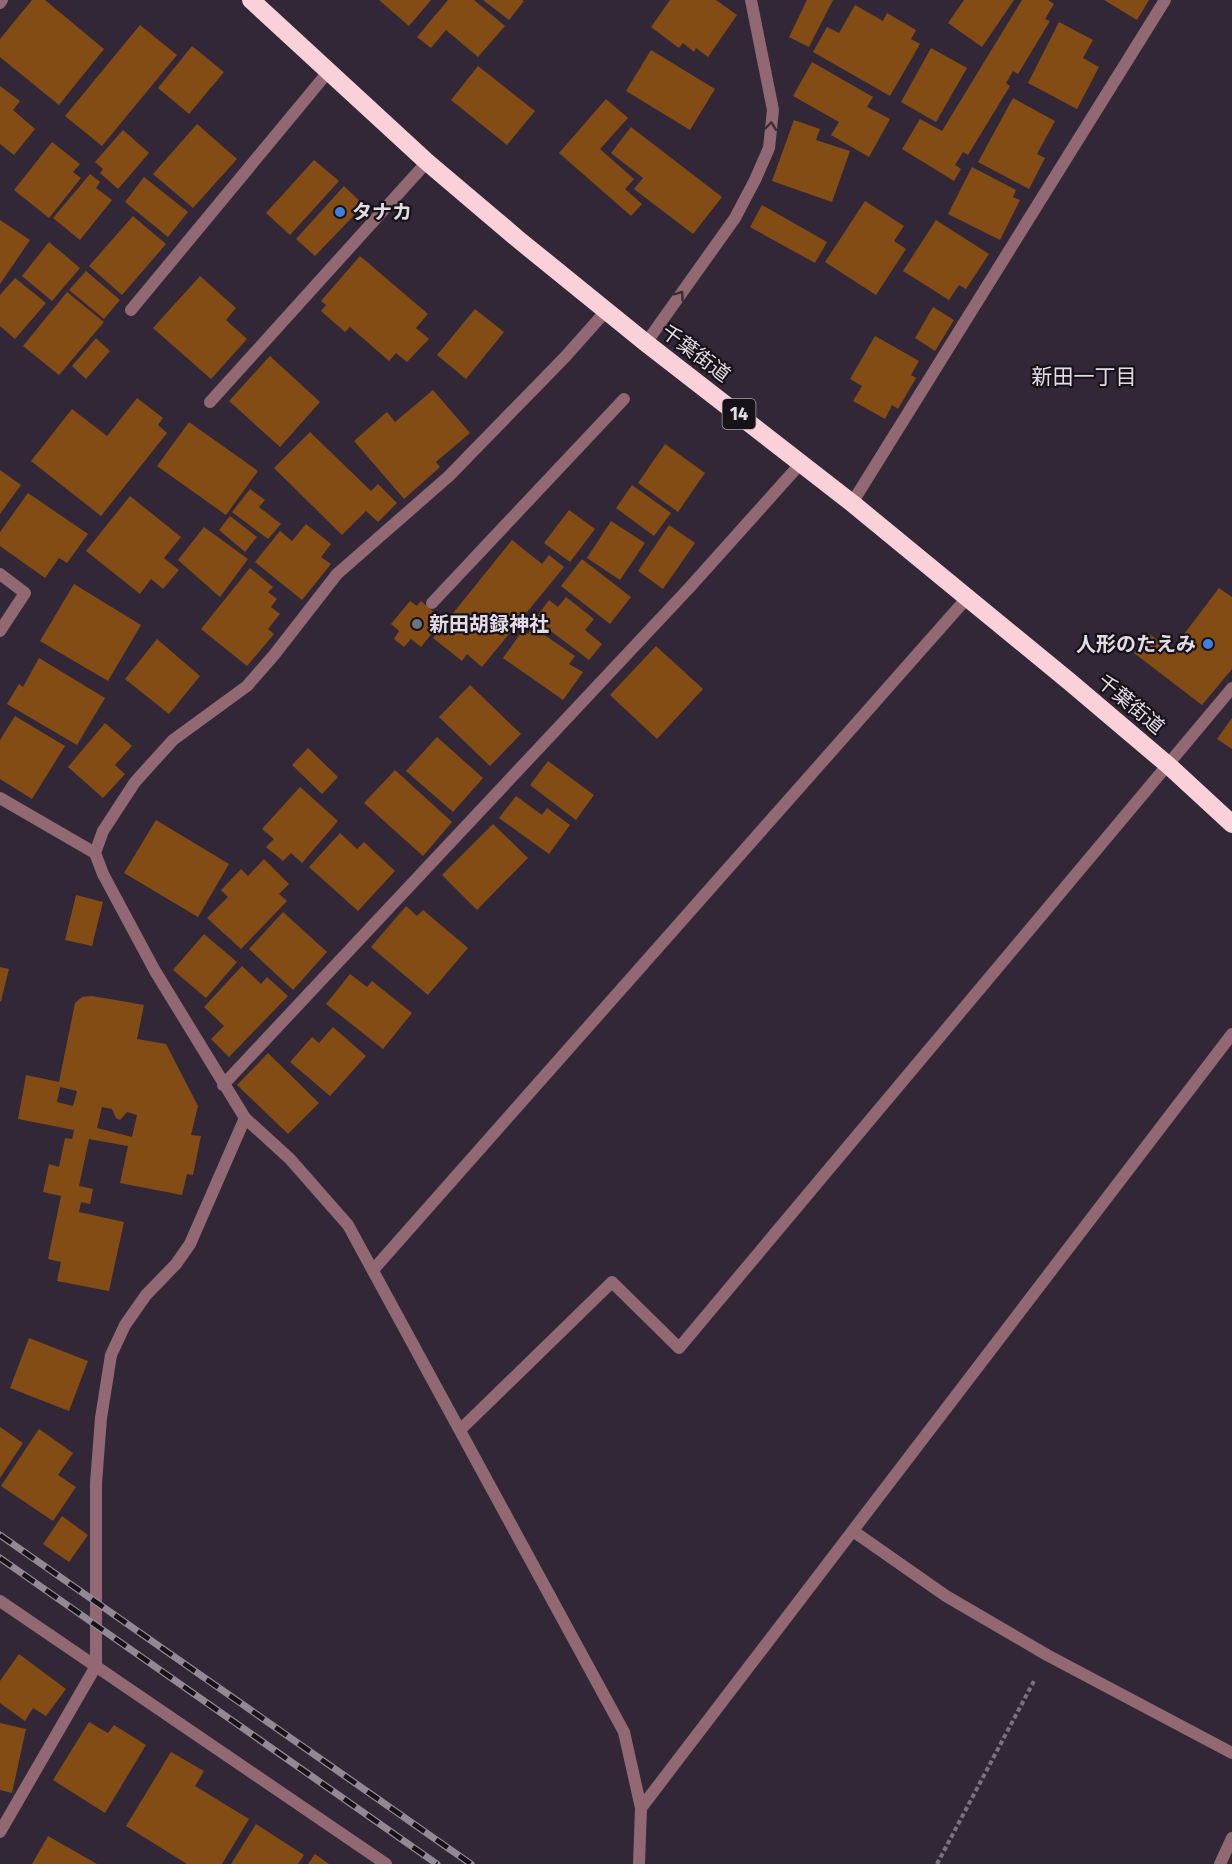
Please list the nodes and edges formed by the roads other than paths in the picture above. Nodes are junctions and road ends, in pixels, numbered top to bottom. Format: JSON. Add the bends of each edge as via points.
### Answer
{"nodes":[{"id":1,"x":251,"y":0,"type":"edge"},
{"id":2,"x":751,"y":0,"type":"edge"},
{"id":3,"x":1165,"y":0,"type":"edge"},
{"id":4,"x":328,"y":72,"type":"junction"},
{"id":5,"x":426,"y":162,"type":"junction"},
{"id":6,"x":131,"y":310,"type":"dead end"},
{"id":7,"x":606,"y":311,"type":"junction"},
{"id":8,"x":646,"y":343,"type":"junction"},
{"id":9,"x":624,"y":399,"type":"dead end"},
{"id":10,"x":210,"y":402,"type":"dead end"},
{"id":11,"x":802,"y":462,"type":"junction"},
{"id":12,"x":852,"y":502,"type":"junction"},
{"id":13,"x":0,"y":574,"type":"edge"},
{"id":14,"x":967,"y":598,"type":"junction"},
{"id":15,"x":432,"y":603,"type":"dead end"},
{"id":16,"x":0,"y":631,"type":"edge"},
{"id":17,"x":1232,"y":688,"type":"edge"},
{"id":18,"x":1168,"y":765,"type":"junction"},
{"id":19,"x":0,"y":798,"type":"edge"},
{"id":20,"x":1232,"y":824,"type":"edge"},
{"id":21,"x":95,"y":853,"type":"junction"},
{"id":22,"x":1232,"y":1034,"type":"edge"},
{"id":23,"x":223,"y":1085,"type":"junction"},
{"id":24,"x":245,"y":1118,"type":"junction"},
{"id":25,"x":373,"y":1270,"type":"junction"},
{"id":26,"x":460,"y":1430,"type":"junction"},
{"id":27,"x":853,"y":1531,"type":"junction"},
{"id":28,"x":0,"y":1601,"type":"edge"},
{"id":29,"x":96,"y":1666,"type":"junction"},
{"id":30,"x":1232,"y":1753,"type":"edge"},
{"id":31,"x":641,"y":1808,"type":"junction"},
{"id":32,"x":0,"y":1832,"type":"edge"},
{"id":33,"x":1232,"y":1838,"type":"edge"},
{"id":34,"x":386,"y":1864,"type":"edge"},
{"id":35,"x":639,"y":1864,"type":"edge"},
{"id":36,"x":1220,"y":1864,"type":"edge"}],
"edges":[{"from":1,"to":4,"type":"highway","name":"千葉街道","number":"14"},
{"from":8,"to":2,"type":"street","one_way":true,"via":[[735,218],[769,148],[773,110]]},
{"from":3,"to":12,"type":"street"},
{"from":4,"to":5,"type":"highway","name":"千葉街道","number":"14"},
{"from":4,"to":6,"type":"street"},
{"from":5,"to":7,"type":"highway","name":"千葉街道","number":"14"},
{"from":5,"to":10,"type":"street"},
{"from":7,"to":8,"type":"highway","name":"千葉街道","number":"14"},
{"from":7,"to":21,"type":"street","via":[[449,476],[337,574],[247,686],[173,740],[135,782],[103,831]]},
{"from":8,"to":11,"type":"highway","name":"千葉街道","number":"14"},
{"from":9,"to":15,"type":"street"},
{"from":11,"to":12,"type":"highway","name":"千葉街道","number":"14"},
{"from":11,"to":23,"type":"street"},
{"from":12,"to":14,"type":"highway","name":"千葉街道","number":"14"},
{"from":13,"to":16,"type":"street","via":[[25,593]]},
{"from":14,"to":18,"type":"highway","name":"千葉街道","number":"14"},
{"from":14,"to":25,"type":"street"},
{"from":17,"to":18,"type":"street"},
{"from":18,"to":20,"type":"highway","name":"千葉街道","number":"14"},
{"from":18,"to":26,"type":"street","via":[[679,1348],[612,1282]]},
{"from":19,"to":21,"type":"street"},
{"from":21,"to":23,"type":"street","via":[[155,971]]},
{"from":22,"to":27,"type":"street"},
{"from":23,"to":24,"type":"street"},
{"from":24,"to":25,"type":"street","via":[[290,1159],[341,1216]]},
{"from":24,"to":29,"type":"street","via":[[190,1244],[146,1295],[125,1325],[111,1355],[96,1483]]},
{"from":25,"to":26,"type":"street"},
{"from":26,"to":31,"type":"street","via":[[624,1732]]},
{"from":27,"to":30,"type":"street","via":[[946,1596],[1047,1656]]},
{"from":27,"to":31,"type":"street"},
{"from":28,"to":29,"type":"street"},
{"from":29,"to":32,"type":"street"},
{"from":29,"to":34,"type":"street"},
{"from":31,"to":35,"type":"street"},
{"from":33,"to":36,"type":"street"}]}
